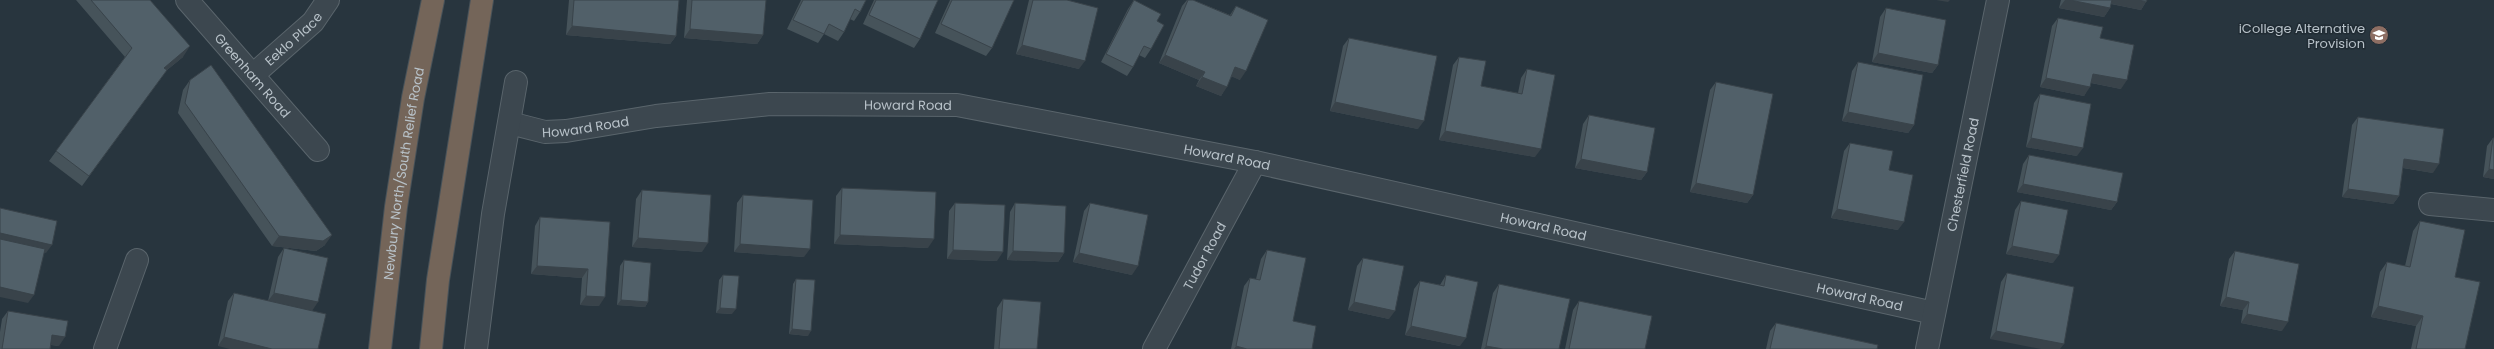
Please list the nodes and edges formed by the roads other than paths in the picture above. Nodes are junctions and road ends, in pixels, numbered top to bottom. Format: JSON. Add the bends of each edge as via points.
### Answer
{"nodes":[{"id":1,"x":187,"y":0,"type":"edge"},
{"id":2,"x":328,"y":0,"type":"edge"},
{"id":3,"x":433,"y":0,"type":"edge"},
{"id":4,"x":482,"y":0,"type":"edge"},
{"id":5,"x":1998,"y":0,"type":"edge"},
{"id":6,"x":254,"y":74,"type":"junction"},
{"id":7,"x":516,"y":82,"type":"dead end"},
{"id":8,"x":510,"y":123,"type":"junction"},
{"id":9,"x":318,"y":150,"type":"dead end"},
{"id":10,"x":1255,"y":162,"type":"junction"},
{"id":11,"x":2430,"y":204,"type":"dead end"},
{"id":12,"x":2494,"y":210,"type":"edge"},
{"id":13,"x":137,"y":260,"type":"dead end"},
{"id":14,"x":1934,"y":313,"type":"junction"},
{"id":15,"x":105,"y":349,"type":"edge"},
{"id":16,"x":380,"y":349,"type":"edge"},
{"id":17,"x":431,"y":349,"type":"edge"},
{"id":18,"x":476,"y":349,"type":"edge"},
{"id":19,"x":1154,"y":349,"type":"edge"},
{"id":20,"x":1927,"y":349,"type":"edge"}],
"edges":[{"from":1,"to":6,"type":"street","name":"Greenham Road"},
{"from":2,"to":6,"type":"street","name":"Eeklo Place","via":[[313,22]]},
{"from":3,"to":16,"type":"highway","name":"Newbury North/South Relief Road","via":[[413,98],[396,207]]},
{"from":4,"to":17,"type":"highway","via":[[438,280]]},
{"from":5,"to":14,"type":"street","name":"Chesterfield Road"},
{"from":6,"to":9,"type":"street","name":"Greenham Road"},
{"from":7,"to":8,"type":"street"},
{"from":8,"to":10,"type":"street","name":"Howard Road","via":[[545,132],[566,131],[656,116],[770,104],[957,105]]},
{"from":8,"to":18,"type":"street","via":[[493,214]]},
{"from":10,"to":14,"type":"street","name":"Howard Road"},
{"from":10,"to":19,"type":"street","name":"Tudor Road"},
{"from":11,"to":12,"type":"street"},
{"from":13,"to":15,"type":"street"},
{"from":14,"to":20,"type":"street","name":"Chesterfield Road"}]}
